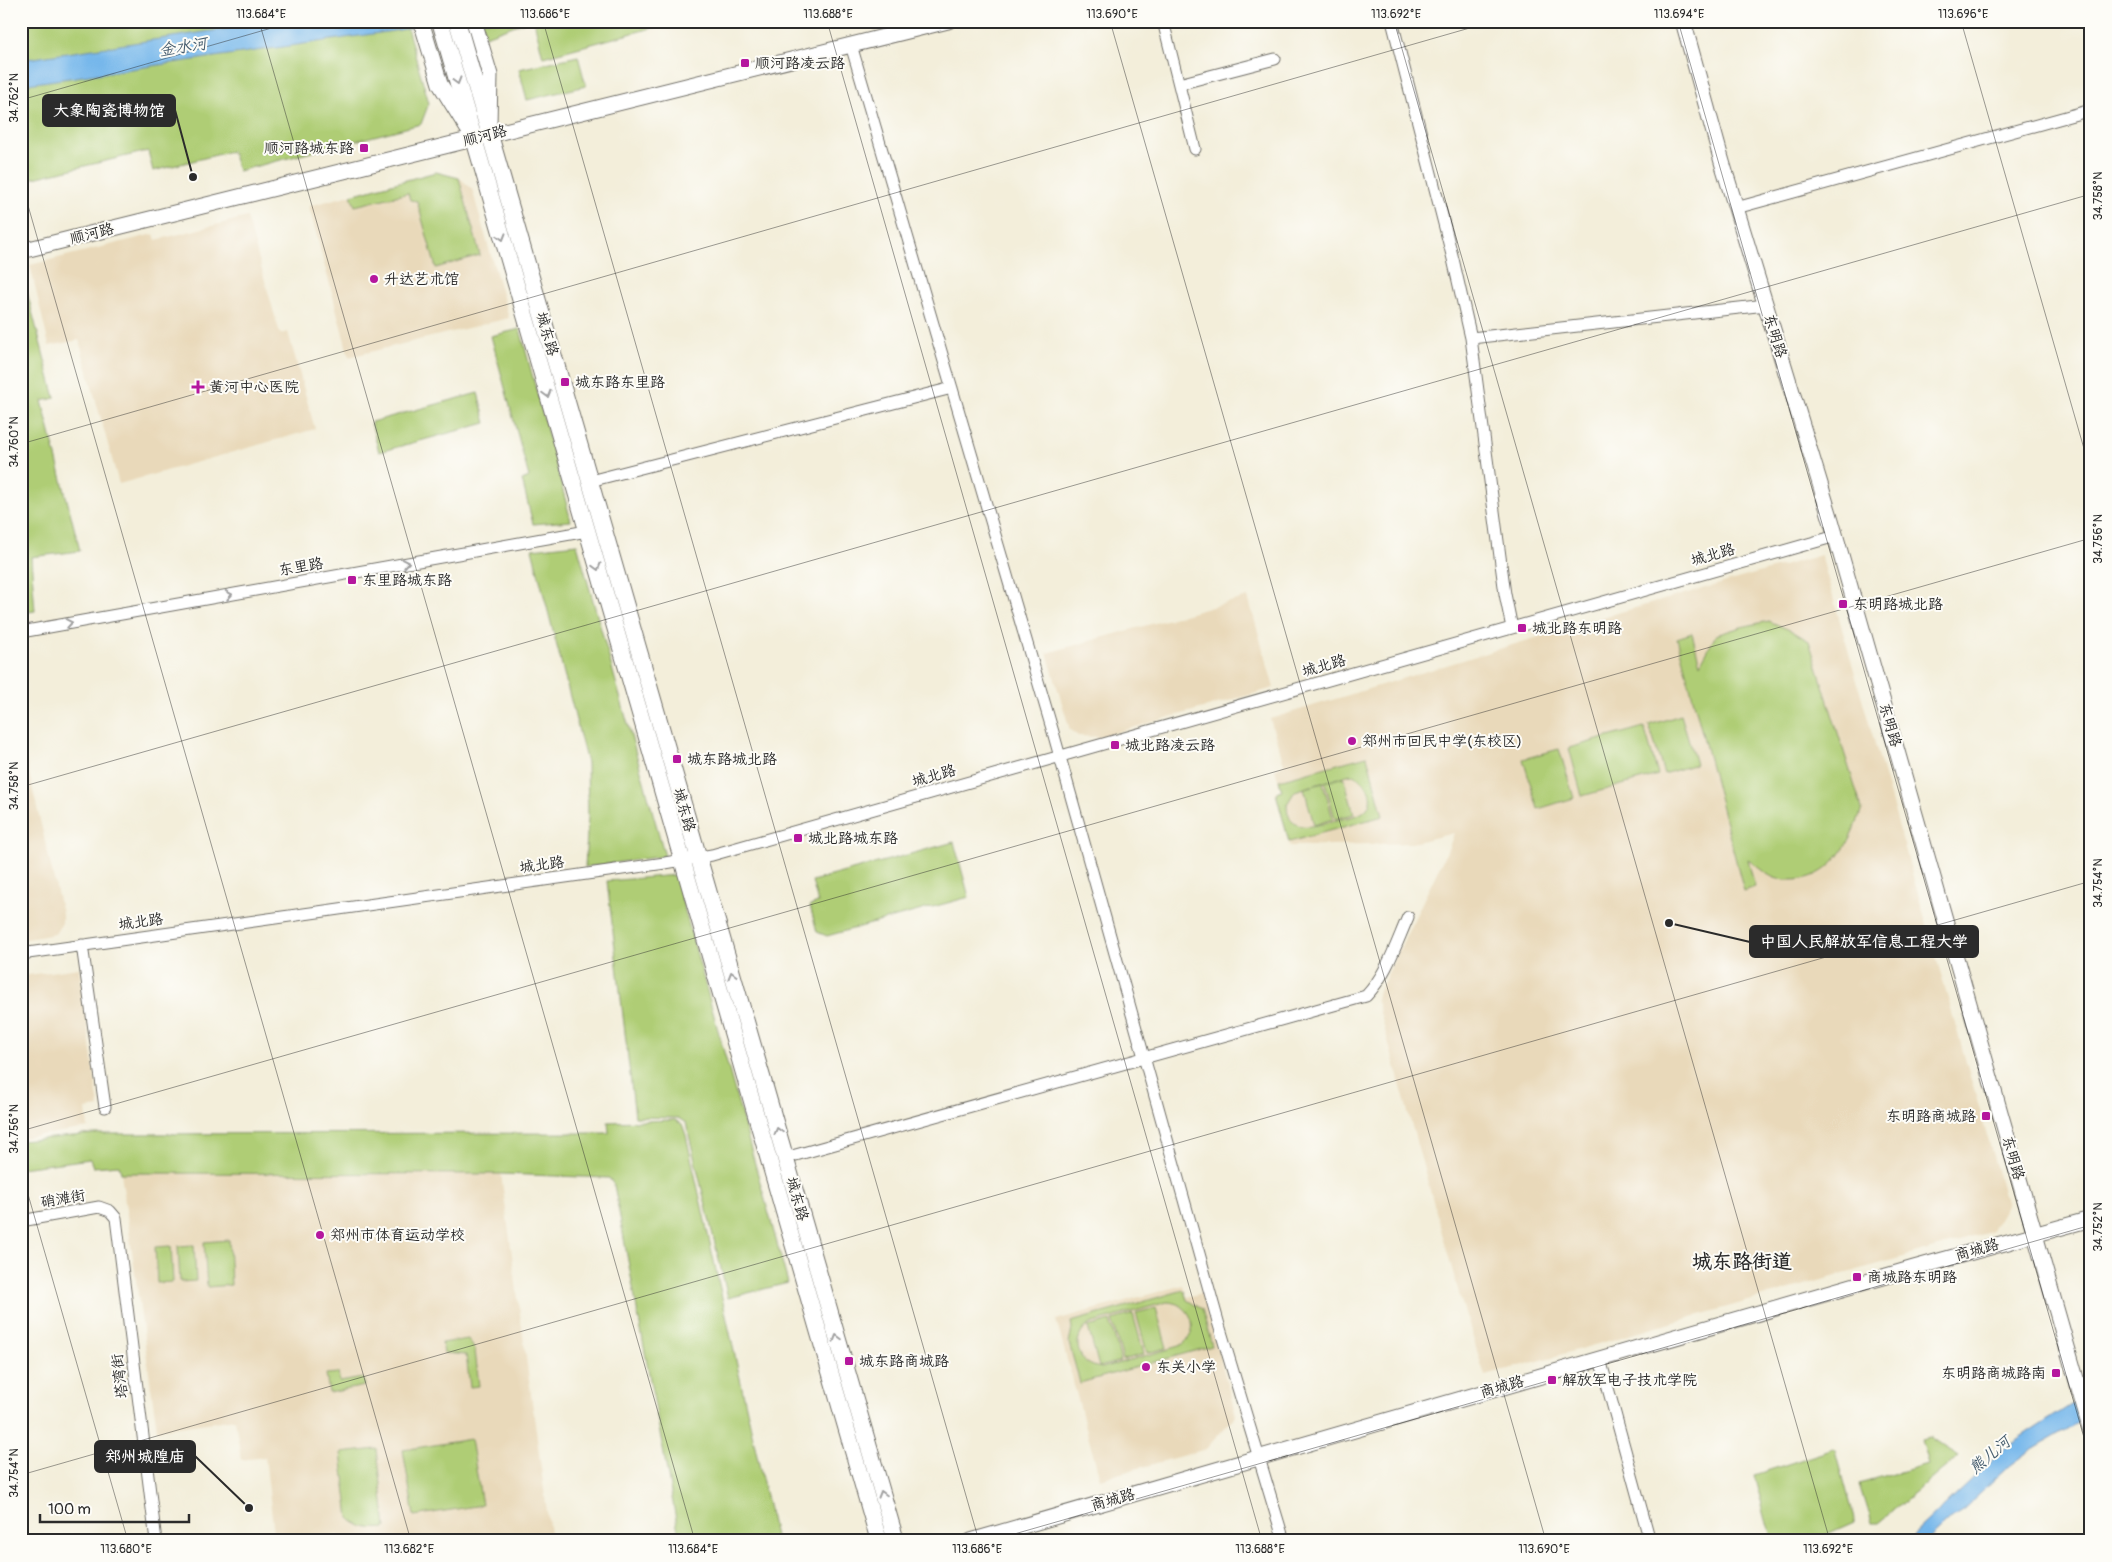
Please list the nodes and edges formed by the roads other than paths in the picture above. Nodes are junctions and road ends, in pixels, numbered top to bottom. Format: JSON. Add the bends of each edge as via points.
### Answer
{"nodes":[{"id":1,"x":421,"y":21,"type":"edge"},
{"id":2,"x":948,"y":21,"type":"edge"},
{"id":3,"x":1163,"y":21,"type":"edge"},
{"id":4,"x":1392,"y":21,"type":"edge"},
{"id":5,"x":1682,"y":21,"type":"edge"},
{"id":6,"x":458,"y":26,"type":"edge"},
{"id":7,"x":851,"y":45,"type":"junction"},
{"id":8,"x":1275,"y":59,"type":"dead end"},
{"id":9,"x":1179,"y":84,"type":"junction"},
{"id":10,"x":2091,"y":110,"type":"edge"},
{"id":11,"x":484,"y":136,"type":"junction"},
{"id":12,"x":1195,"y":148,"type":"dead end"},
{"id":13,"x":1736,"y":208,"type":"junction"},
{"id":14,"x":21,"y":251,"type":"edge"},
{"id":15,"x":1766,"y":305,"type":"junction"},
{"id":16,"x":1471,"y":338,"type":"junction"},
{"id":17,"x":952,"y":388,"type":"junction"},
{"id":18,"x":590,"y":481,"type":"junction"},
{"id":19,"x":587,"y":531,"type":"junction"},
{"id":20,"x":1836,"y":536,"type":"junction"},
{"id":21,"x":1512,"y":628,"type":"junction"},
{"id":22,"x":21,"y":632,"type":"edge"},
{"id":23,"x":1060,"y":756,"type":"junction"},
{"id":24,"x":698,"y":857,"type":"junction"},
{"id":25,"x":682,"y":860,"type":"junction"},
{"id":26,"x":1408,"y":917,"type":"dead end"},
{"id":27,"x":82,"y":945,"type":"junction"},
{"id":28,"x":21,"y":954,"type":"edge"},
{"id":29,"x":1144,"y":1058,"type":"junction"},
{"id":30,"x":105,"y":1107,"type":"dead end"},
{"id":31,"x":785,"y":1158,"type":"junction"},
{"id":32,"x":110,"y":1210,"type":"joint"},
{"id":33,"x":2091,"y":1218,"type":"edge"},
{"id":34,"x":21,"y":1221,"type":"edge"},
{"id":35,"x":2035,"y":1234,"type":"junction"},
{"id":36,"x":1600,"y":1358,"type":"junction"},
{"id":37,"x":2091,"y":1430,"type":"edge"},
{"id":38,"x":1259,"y":1457,"type":"junction"},
{"id":39,"x":156,"y":1541,"type":"edge"},
{"id":40,"x":879,"y":1541,"type":"edge"},
{"id":41,"x":896,"y":1541,"type":"edge"},
{"id":42,"x":971,"y":1541,"type":"edge"},
{"id":43,"x":1284,"y":1541,"type":"edge"},
{"id":44,"x":1650,"y":1541,"type":"edge"}],
"edges":[{"from":1,"to":11,"type":"street","via":[[440,84]]},
{"from":2,"to":7,"type":"street","name":"顺河路"},
{"from":3,"to":9,"type":"street"},
{"from":4,"to":16,"type":"street"},
{"from":5,"to":13,"type":"street","name":"东明路"},
{"from":6,"to":11,"type":"main road","name":"城东路"},
{"from":6,"to":11,"type":"street","via":[[490,75]]},
{"from":7,"to":11,"type":"street","name":"顺河路"},
{"from":7,"to":17,"type":"street"},
{"from":8,"to":9,"type":"street"},
{"from":9,"to":12,"type":"street"},
{"from":10,"to":13,"type":"street"},
{"from":11,"to":14,"type":"street","name":"顺河路"},
{"from":11,"to":18,"type":"main road","name":"城东路"},
{"from":11,"to":19,"type":"main road","name":"城东路","one_way":true},
{"from":13,"to":15,"type":"street","name":"东明路"},
{"from":15,"to":16,"type":"street"},
{"from":15,"to":20,"type":"street","name":"东明路"},
{"from":16,"to":21,"type":"street"},
{"from":17,"to":18,"type":"street"},
{"from":17,"to":23,"type":"street"},
{"from":18,"to":24,"type":"main road","name":"城东路"},
{"from":22,"to":19,"type":"street","name":"东里路","one_way":true},
{"from":19,"to":25,"type":"main road","name":"城东路","one_way":true},
{"from":20,"to":21,"type":"street","name":"城北路"},
{"from":20,"to":35,"type":"street","name":"东明路"},
{"from":21,"to":23,"type":"street","name":"城北路"},
{"from":23,"to":24,"type":"street","name":"城北路"},
{"from":23,"to":29,"type":"street"},
{"from":24,"to":25,"type":"street","name":"城北路"},
{"from":31,"to":24,"type":"main road","name":"城东路","one_way":true},
{"from":25,"to":27,"type":"street","name":"城北路"},
{"from":25,"to":40,"type":"main road","name":"城东路"},
{"from":26,"to":29,"type":"street","via":[[1383,974],[1366,996]]},
{"from":27,"to":28,"type":"street","name":"城北路"},
{"from":27,"to":30,"type":"street"},
{"from":29,"to":31,"type":"street"},
{"from":29,"to":38,"type":"street"},
{"from":41,"to":31,"type":"main road","name":"城东路","one_way":true},
{"from":32,"to":34,"type":"street","name":"硝滩街","via":[[99,1207]]},
{"from":32,"to":39,"type":"street","name":"塔湾街","via":[[116,1218]]},
{"from":33,"to":35,"type":"street","name":"商城路"},
{"from":35,"to":36,"type":"street","name":"商城路"},
{"from":35,"to":37,"type":"street","name":"东明路"},
{"from":36,"to":38,"type":"street","name":"商城路"},
{"from":36,"to":44,"type":"street"},
{"from":38,"to":42,"type":"street","name":"商城路"},
{"from":38,"to":43,"type":"street"}]}
